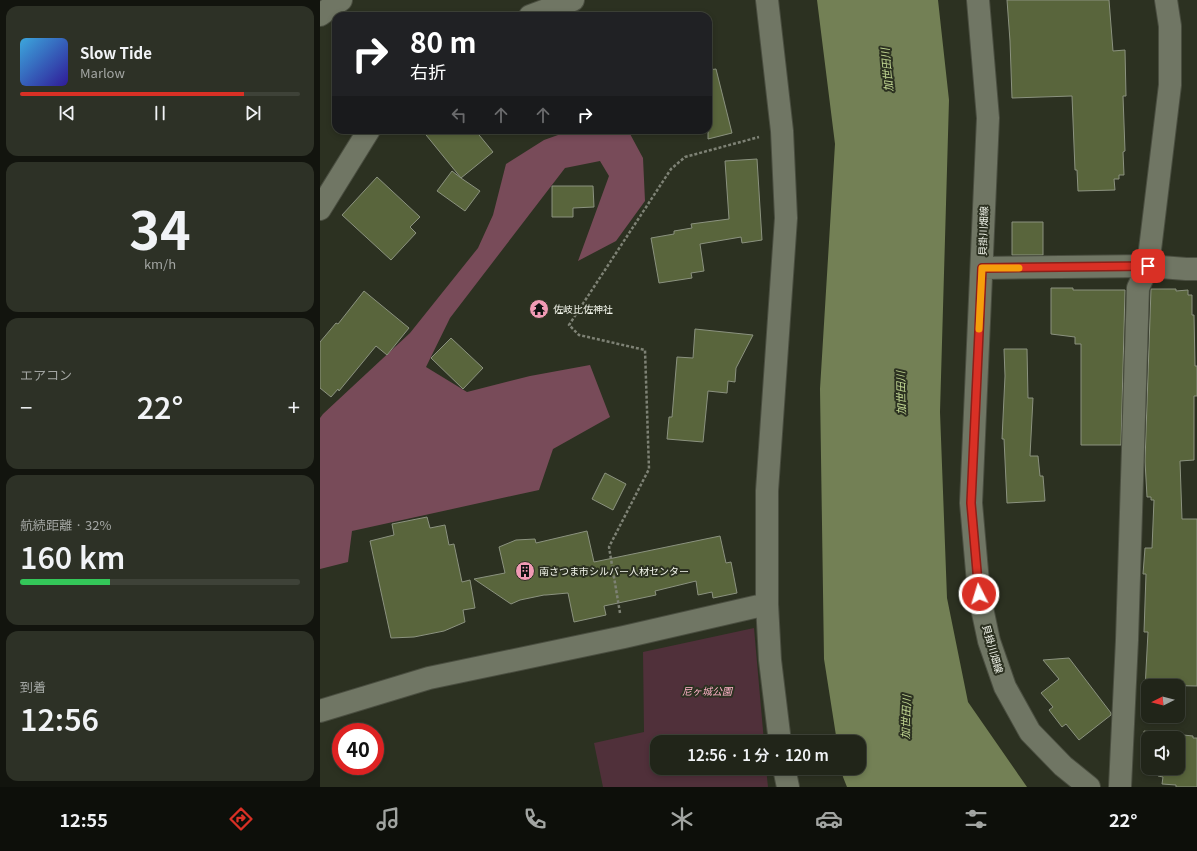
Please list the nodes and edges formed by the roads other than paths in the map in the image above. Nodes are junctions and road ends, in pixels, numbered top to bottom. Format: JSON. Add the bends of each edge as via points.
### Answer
{"nodes":[{"id":1,"x":341,"y":0,"type":"edge"},
{"id":2,"x":573,"y":0,"type":"edge"},
{"id":3,"x":767,"y":0,"type":"edge"},
{"id":4,"x":978,"y":0,"type":"edge"},
{"id":5,"x":1166,"y":0,"type":"edge"},
{"id":6,"x":348,"y":12,"type":"edge"},
{"id":7,"x":541,"y":12,"type":"edge"},
{"id":8,"x":320,"y":15,"type":"edge"},
{"id":9,"x":367,"y":134,"type":"edge"},
{"id":10,"x":320,"y":209,"type":"edge"},
{"id":11,"x":1148,"y":266,"type":"junction"},
{"id":12,"x":982,"y":268,"type":"junction"},
{"id":13,"x":1197,"y":269,"type":"edge"},
{"id":14,"x":767,"y":604,"type":"junction"},
{"id":15,"x":320,"y":711,"type":"edge"},
{"id":16,"x":779,"y":735,"type":"edge"},
{"id":17,"x":785,"y":775,"type":"edge"},
{"id":18,"x":788,"y":787,"type":"edge"},
{"id":19,"x":1089,"y":787,"type":"edge"},
{"id":20,"x":1120,"y":787,"type":"edge"}],
"edges":[{"from":1,"to":6,"type":"street"},
{"from":1,"to":8,"type":"street"},
{"from":2,"to":7,"type":"street"},
{"from":3,"to":14,"type":"street","via":[[782,131],[786,218],[767,491]]},
{"from":4,"to":12,"type":"street","name":"貝掛川畑線","via":[[988,118]]},
{"from":5,"to":11,"type":"street","via":[[1170,26],[1170,85]]},
{"from":9,"to":10,"type":"street"},
{"from":11,"to":12,"type":"street"},
{"from":11,"to":13,"type":"street"},
{"from":11,"to":20,"type":"street","via":[[1138,288],[1128,632]]},
{"from":12,"to":19,"type":"street","name":"貝掛川畑線","via":[[971,503],[979,594],[989,641],[1004,687],[1030,732],[1063,766]]},
{"from":14,"to":15,"type":"street","via":[[429,678]]},
{"from":14,"to":16,"type":"street","via":[[770,660]]},
{"from":17,"to":18,"type":"street"}]}
